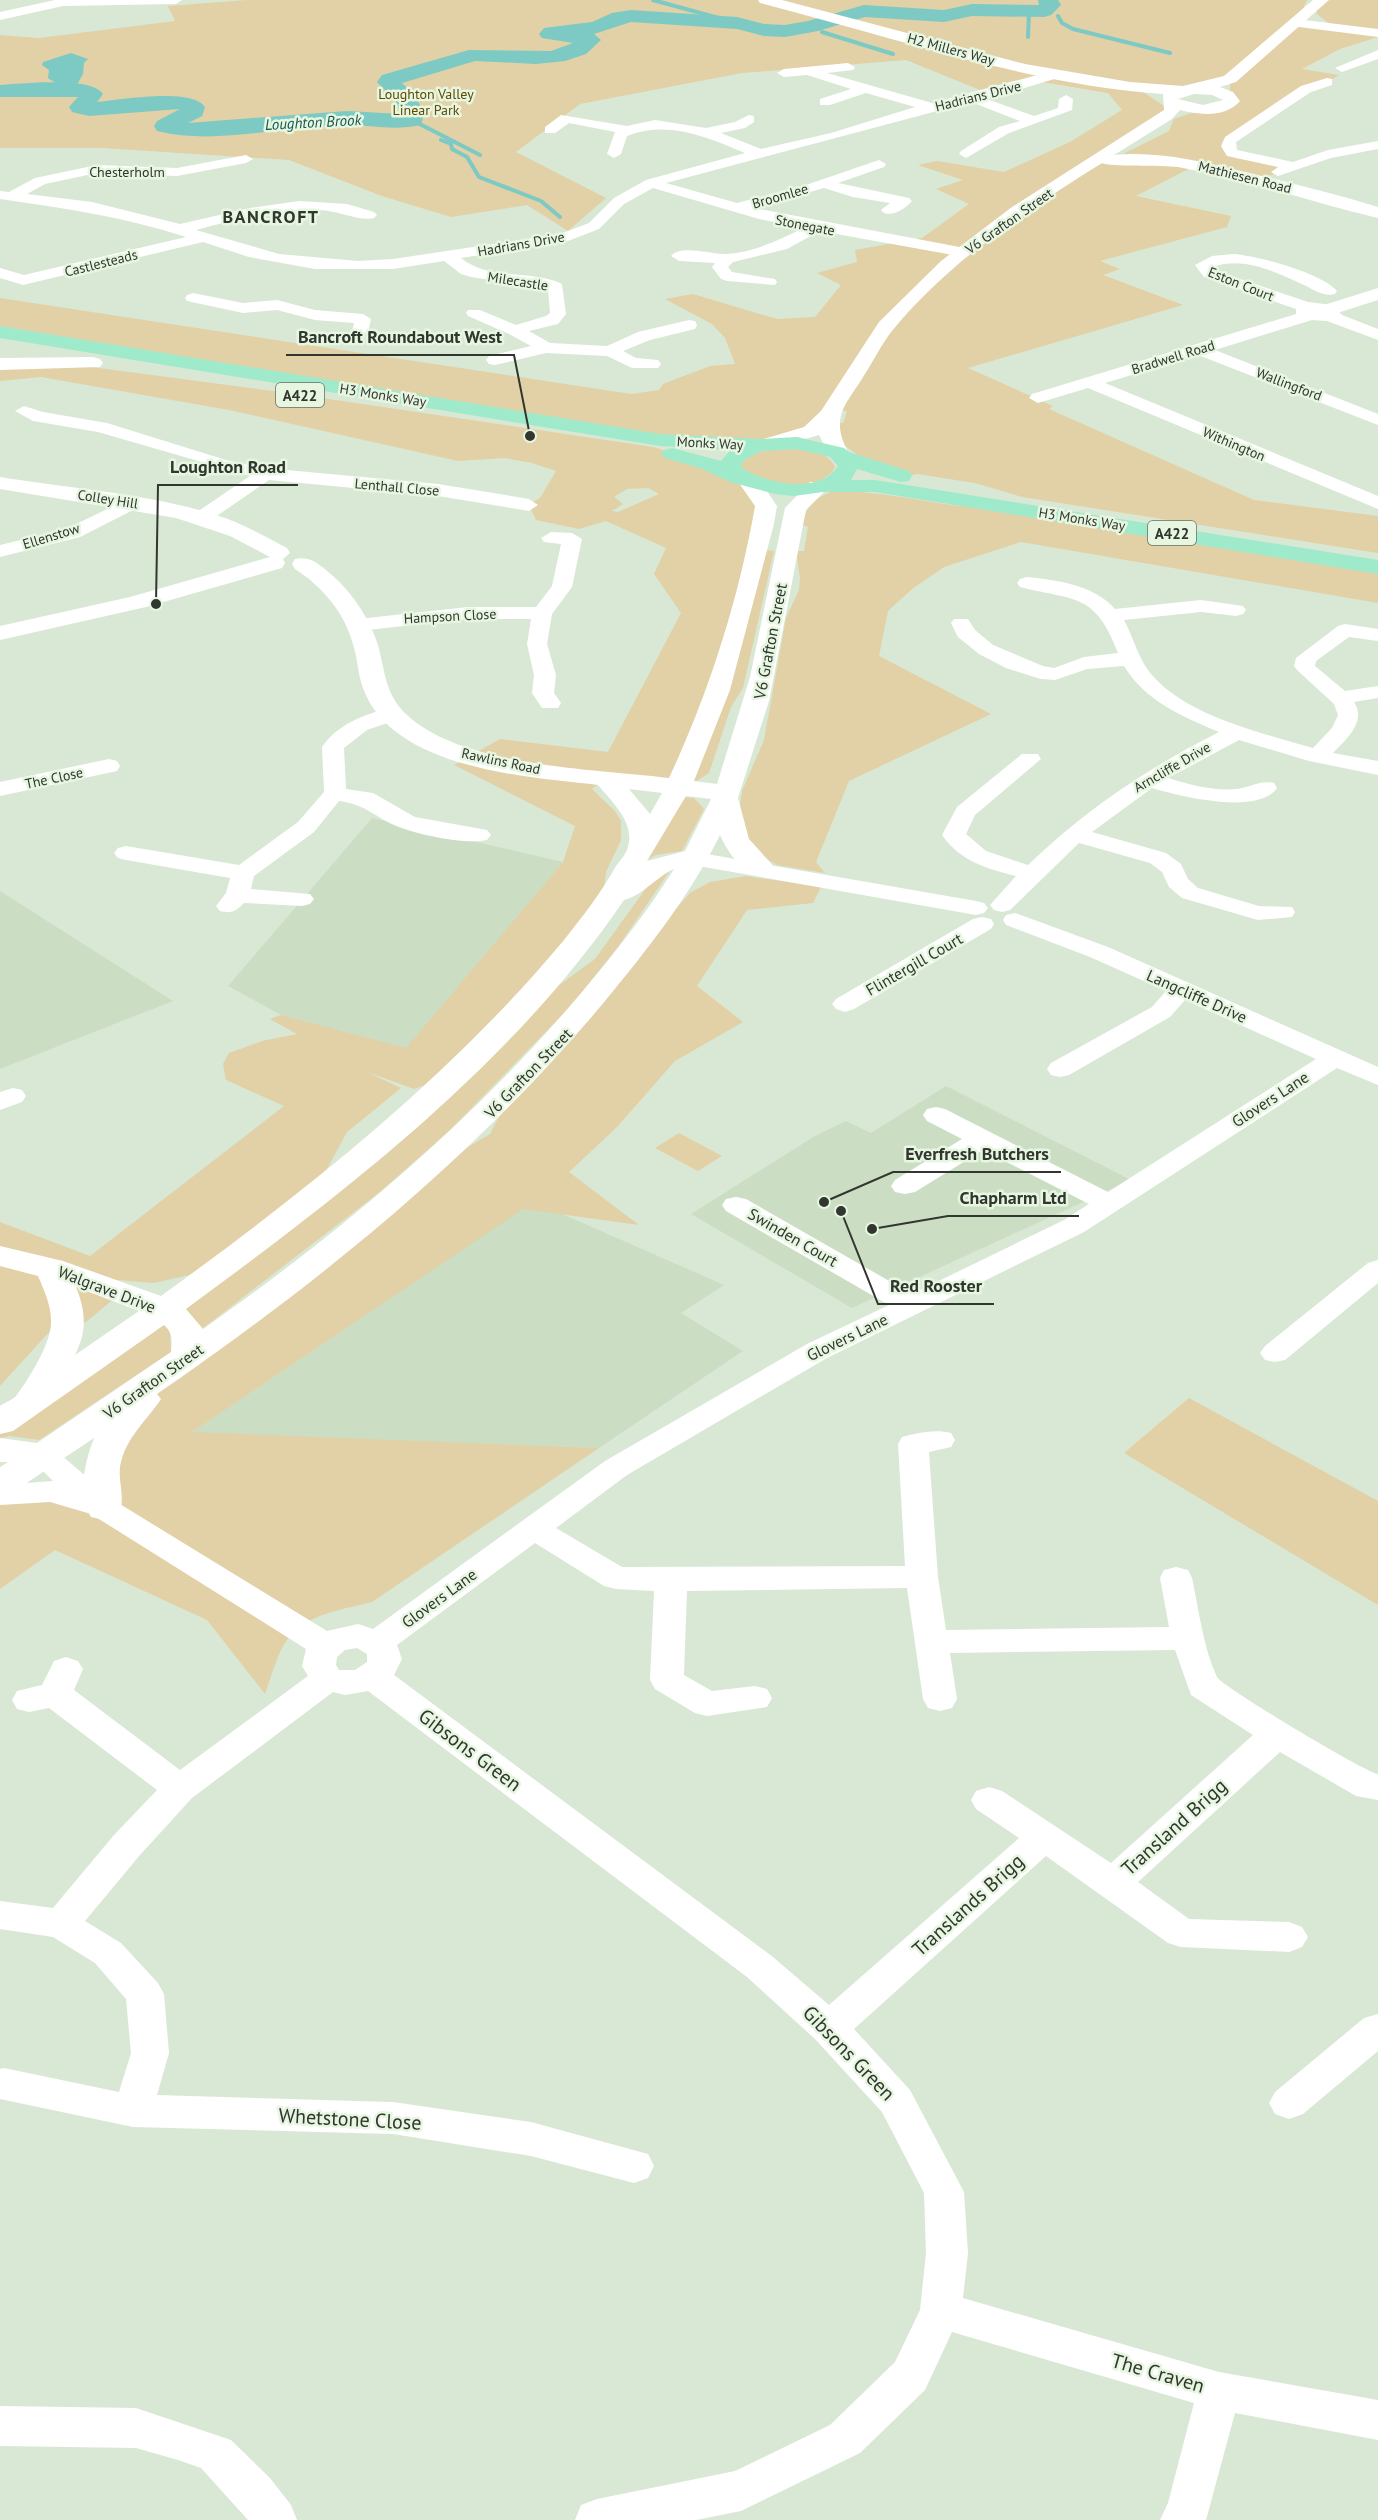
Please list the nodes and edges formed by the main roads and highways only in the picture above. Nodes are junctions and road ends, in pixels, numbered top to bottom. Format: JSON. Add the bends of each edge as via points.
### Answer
{"nodes":[{"id":1,"x":30,"y":336,"type":"road end"},
{"id":2,"x":1,"y":349,"type":"edge"},
{"id":3,"x":607,"y":437,"type":"junction"},
{"id":4,"x":656,"y":445,"type":"junction"},
{"id":5,"x":763,"y":445,"type":"junction"},
{"id":6,"x":840,"y":455,"type":"junction"},
{"id":7,"x":744,"y":480,"type":"junction"},
{"id":8,"x":910,"y":485,"type":"junction"},
{"id":9,"x":820,"y":486,"type":"junction"},
{"id":10,"x":969,"y":495,"type":"junction"},
{"id":11,"x":1378,"y":553,"type":"edge"},
{"id":12,"x":1378,"y":567,"type":"edge"}],
"edges":[{"from":1,"to":3,"type":"main road","name":"H3 Monks Way","number":"A422"},
{"from":2,"to":3,"type":"main road","name":"H3 Monks Way","number":"A422"},
{"from":3,"to":4,"type":"main road","name":"H3 Monks Way","number":"A422"},
{"from":4,"to":5,"type":"main road","name":"Monks Way","number":"A422"},
{"from":4,"to":7,"type":"main road","name":"Monks Way","number":"A422"},
{"from":5,"to":6,"type":"main road","number":"A422","via":[[805,444]]},
{"from":5,"to":7,"type":"main road","via":[[745,450],[730,463],[731,470]]},
{"from":6,"to":8,"type":"main road","name":"H3 Monks Way","number":"A422"},
{"from":6,"to":9,"type":"main road","number":"A422","via":[[849,465],[847,473]]},
{"from":7,"to":9,"type":"main road","number":"A422","via":[[783,489]]},
{"from":8,"to":9,"type":"main road","name":"H3 Monks Way","number":"A422"},
{"from":8,"to":10,"type":"main road","name":"H3 Monks Way","number":"A422"},
{"from":10,"to":11,"type":"main road","name":"H3 Monks Way","number":"A422"},
{"from":10,"to":12,"type":"main road","name":"H3 Monks Way","number":"A422"}]}
